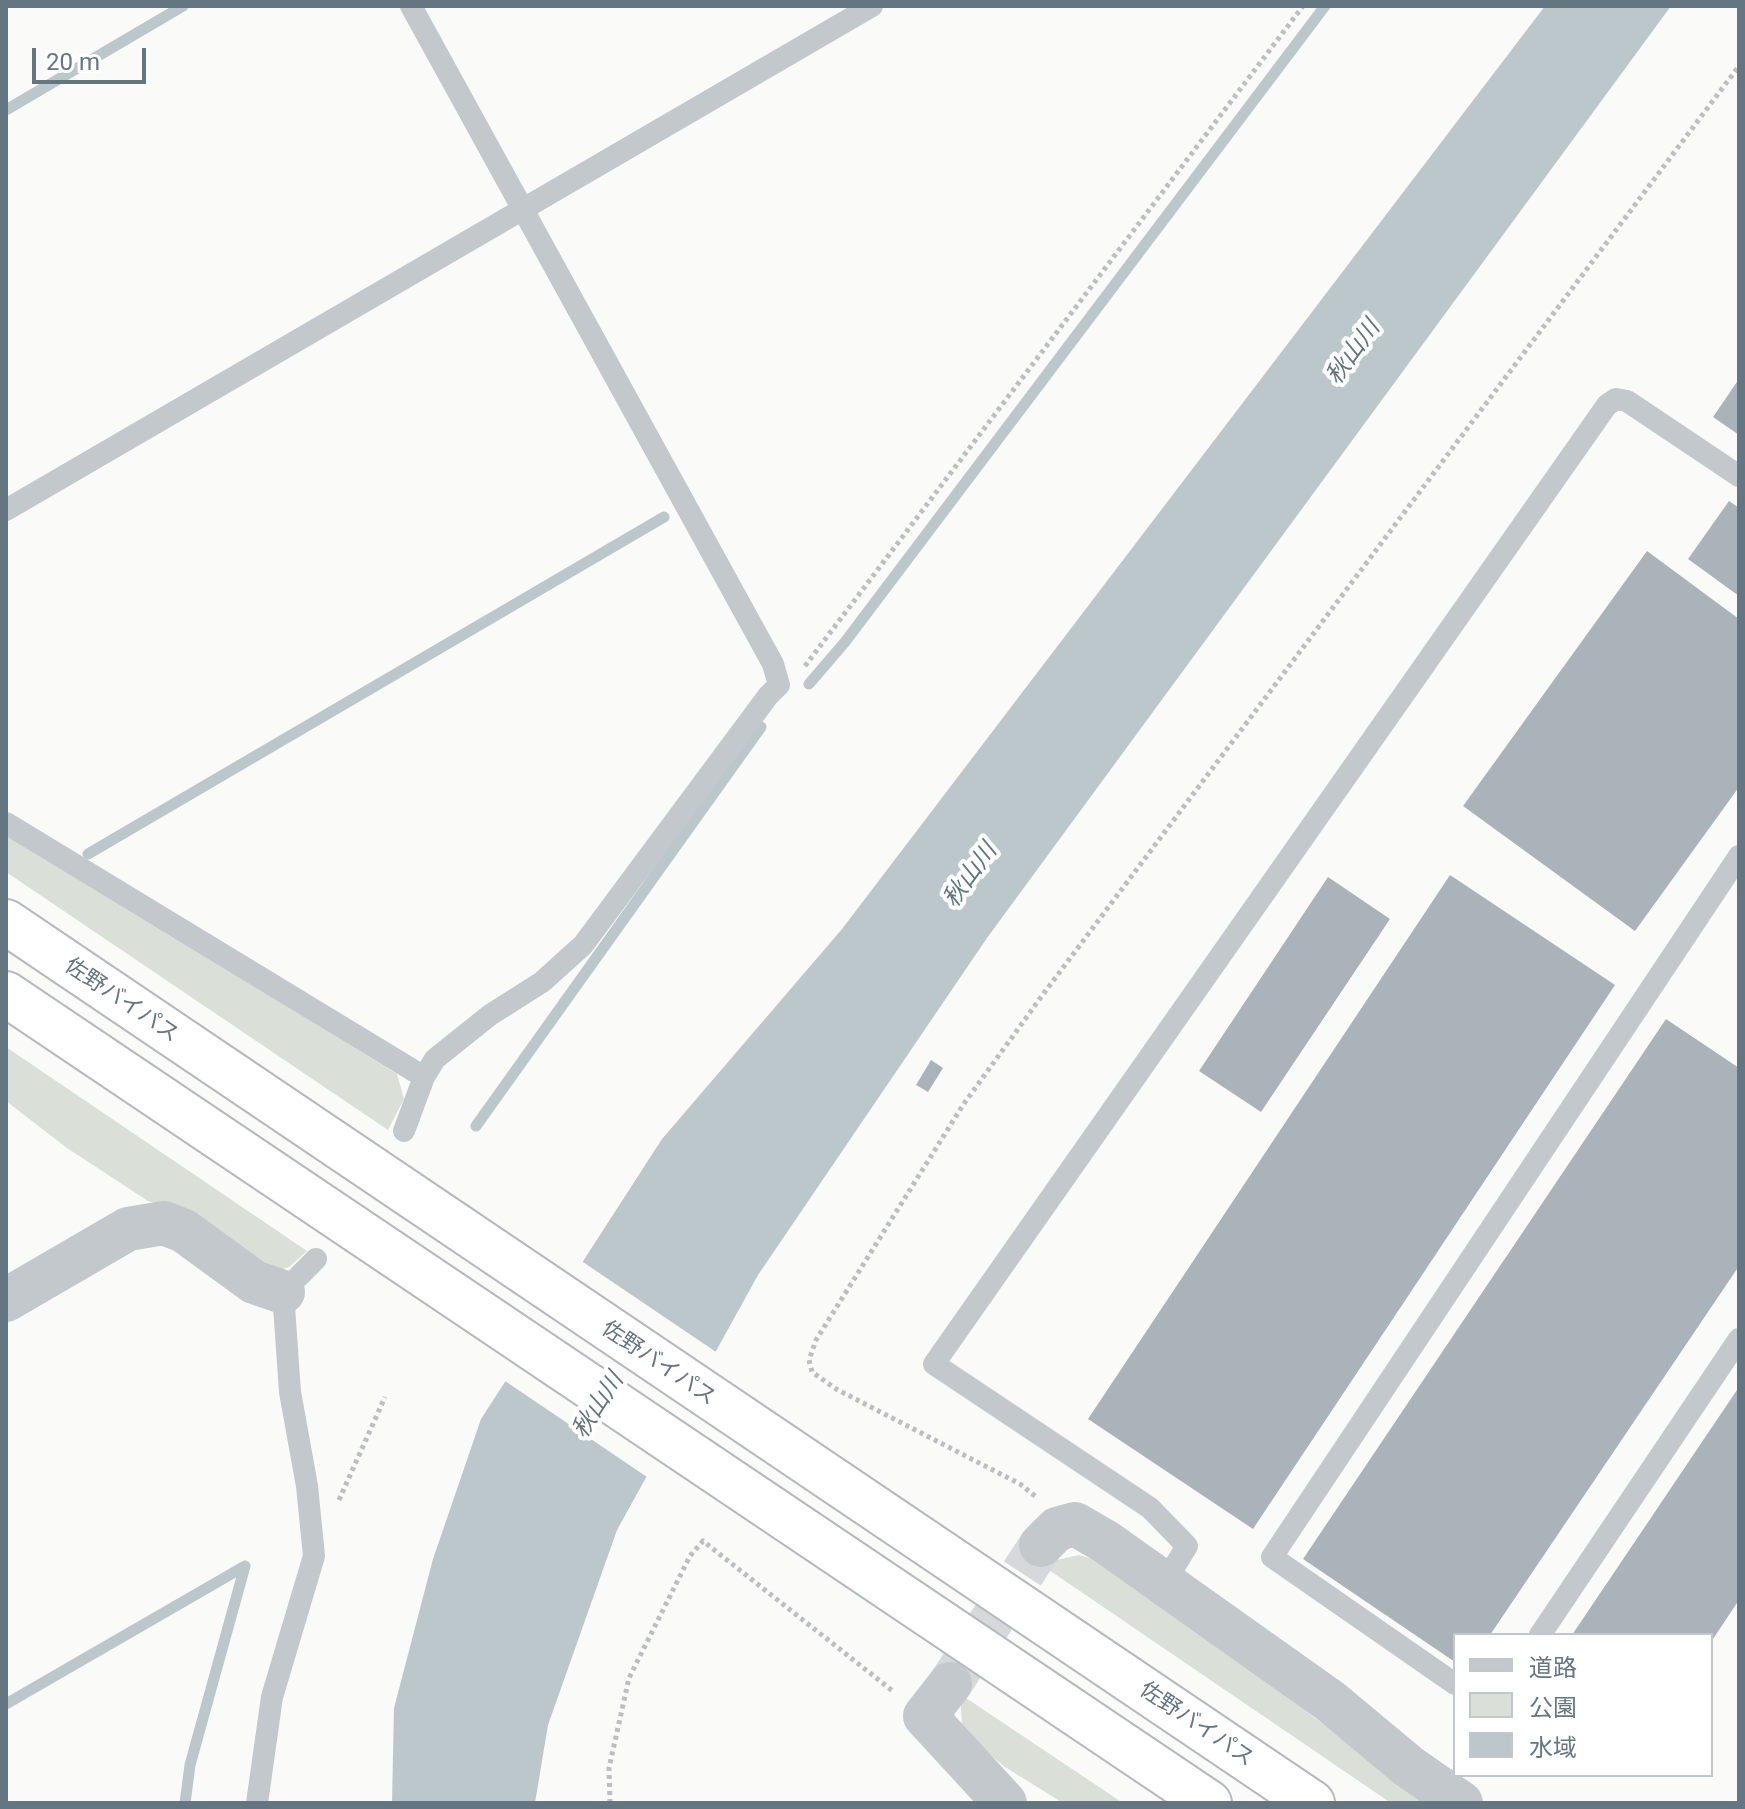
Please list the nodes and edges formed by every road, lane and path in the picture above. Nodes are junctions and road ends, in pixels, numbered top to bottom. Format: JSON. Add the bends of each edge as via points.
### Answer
{"nodes":[{"id":1,"x":411,"y":6,"type":"edge"},
{"id":2,"x":872,"y":6,"type":"edge"},
{"id":3,"x":1303,"y":6,"type":"edge"},
{"id":4,"x":1739,"y":66,"type":"edge"},
{"id":5,"x":523,"y":211,"type":"junction"},
{"id":6,"x":1739,"y":476,"type":"edge"},
{"id":7,"x":6,"y":510,"type":"edge"},
{"id":8,"x":779,"y":685,"type":"junction"},
{"id":9,"x":6,"y":823,"type":"edge"},
{"id":10,"x":1738,"y":861,"type":"edge"},
{"id":11,"x":6,"y":922,"type":"edge"},
{"id":12,"x":6,"y":994,"type":"edge"},
{"id":13,"x":424,"y":1077,"type":"junction"},
{"id":14,"x":404,"y":1131,"type":"dead end"},
{"id":15,"x":316,"y":1259,"type":"dead end"},
{"id":16,"x":283,"y":1292,"type":"junction"},
{"id":17,"x":6,"y":1300,"type":"edge"},
{"id":18,"x":1739,"y":1339,"type":"edge"},
{"id":19,"x":385,"y":1397,"type":"dead end"},
{"id":20,"x":1053,"y":1536,"type":"joint"},
{"id":21,"x":314,"y":1556,"type":"junction"},
{"id":22,"x":1165,"y":1582,"type":"junction"},
{"id":23,"x":1541,"y":1633,"type":"edge"},
{"id":24,"x":1453,"y":1683,"type":"edge"},
{"id":25,"x":937,"y":1700,"type":"joint"},
{"id":26,"x":257,"y":1803,"type":"edge"},
{"id":27,"x":610,"y":1803,"type":"edge"},
{"id":28,"x":1005,"y":1803,"type":"edge"},
{"id":29,"x":1209,"y":1803,"type":"edge"},
{"id":30,"x":1312,"y":1803,"type":"edge"},
{"id":31,"x":1461,"y":1803,"type":"edge"}],
"edges":[{"from":1,"to":5,"type":"lane"},
{"from":2,"to":5,"type":"lane"},
{"from":3,"to":8,"type":"path","via":[[827,641],[806,666]]},
{"from":4,"to":20,"type":"path","via":[[1026,1018],[963,1105],[816,1340],[809,1360],[812,1372],[1020,1484]]},
{"from":5,"to":7,"type":"lane"},
{"from":5,"to":8,"type":"lane","via":[[773,664]]},
{"from":6,"to":22,"type":"lane","via":[[1627,401],[1616,399],[1607,405],[934,1364],[1150,1508],[1187,1546]]},
{"from":8,"to":13,"type":"lane","via":[[583,945],[542,982],[461,1036]]},
{"from":9,"to":13,"type":"lane"},
{"from":10,"to":24,"type":"lane","via":[[1272,1557]]},
{"from":11,"to":30,"type":"highway","name":"佐野バイパス"},
{"from":12,"to":29,"type":"highway"},
{"from":13,"to":14,"type":"lane"},
{"from":15,"to":16,"type":"lane"},
{"from":16,"to":17,"type":"street","via":[[254,1282],[184,1231],[164,1223],[128,1229]]},
{"from":16,"to":21,"type":"lane","via":[[290,1392]]},
{"from":18,"to":23,"type":"lane"},
{"from":19,"to":21,"type":"path"},
{"from":20,"to":22,"type":"street","via":[[1075,1524]]},
{"from":21,"to":26,"type":"lane","via":[[272,1697]]},
{"from":22,"to":31,"type":"street"},
{"from":25,"to":27,"type":"path","via":[[703,1541],[690,1556],[629,1678],[609,1768]]},
{"from":25,"to":28,"type":"street"}]}
